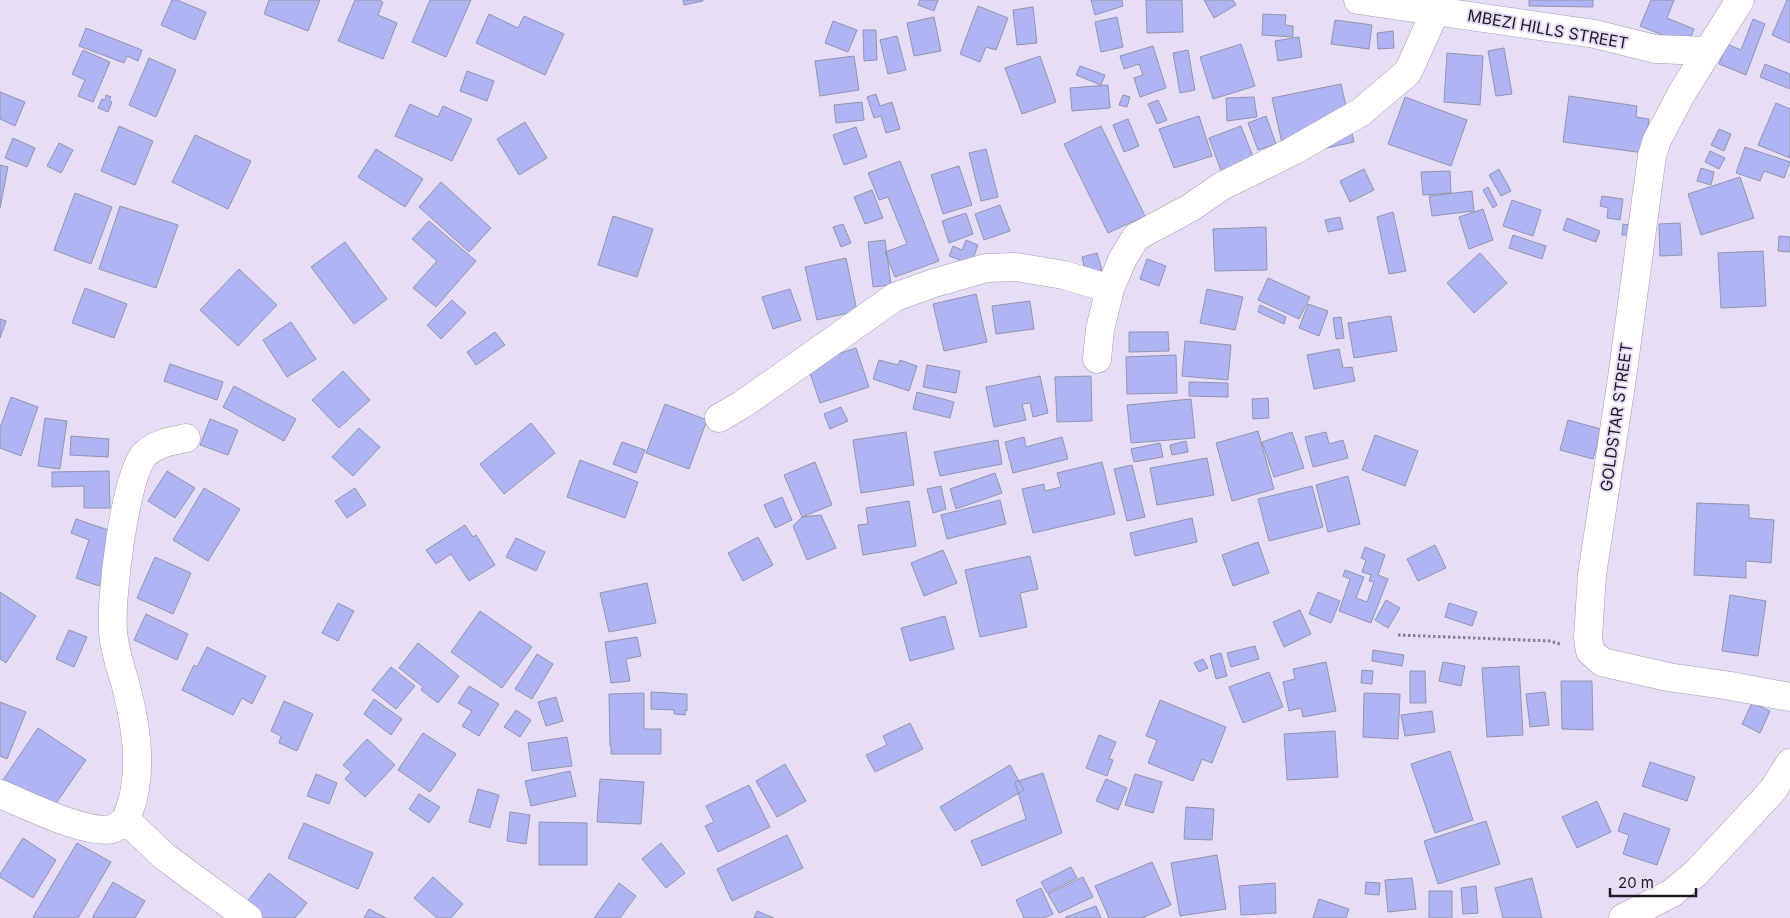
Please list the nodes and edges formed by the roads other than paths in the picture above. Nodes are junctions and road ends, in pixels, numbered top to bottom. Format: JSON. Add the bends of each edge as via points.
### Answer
{"nodes":[{"id":1,"x":1358,"y":0,"type":"edge"},
{"id":2,"x":1740,"y":0,"type":"edge"},
{"id":3,"x":1436,"y":10,"type":"junction"},
{"id":4,"x":1708,"y":51,"type":"junction"},
{"id":5,"x":1110,"y":289,"type":"junction"},
{"id":6,"x":1097,"y":359,"type":"dead end"},
{"id":7,"x":719,"y":418,"type":"dead end"},
{"id":8,"x":186,"y":438,"type":"dead end"},
{"id":9,"x":1790,"y":697,"type":"edge"},
{"id":10,"x":1790,"y":763,"type":"edge"},
{"id":11,"x":0,"y":794,"type":"edge"},
{"id":12,"x":126,"y":820,"type":"junction"},
{"id":13,"x":248,"y":918,"type":"edge"},
{"id":14,"x":1623,"y":918,"type":"edge"}],
"edges":[{"from":1,"to":3,"type":"street","name":"MBEZI HILLS STREET"},
{"from":2,"to":4,"type":"street","name":"GOLDSTAR STREET"},
{"from":3,"to":4,"type":"street","name":"MBEZI HILLS STREET","via":[[1595,34],[1655,49]]},
{"from":3,"to":5,"type":"street","via":[[1408,72],[1361,112],[1222,186],[1190,208],[1136,237]]},
{"from":4,"to":9,"type":"street","name":"GOLDSTAR STREET","via":[[1683,91],[1652,156],[1592,575],[1588,638],[1590,651],[1602,662]]},
{"from":5,"to":6,"type":"street","via":[[1100,329]]},
{"from":5,"to":7,"type":"street","via":[[1064,275],[1016,267],[986,268],[934,283],[895,297]]},
{"from":8,"to":12,"type":"street","via":[[155,446],[143,456],[136,470],[124,518],[112,612],[115,647],[136,742],[135,788]]},
{"from":10,"to":14,"type":"street","via":[[1768,796],[1696,873],[1672,893]]},
{"from":11,"to":12,"type":"street","via":[[80,825],[112,829]]},
{"from":12,"to":13,"type":"street","via":[[165,856]]}]}
